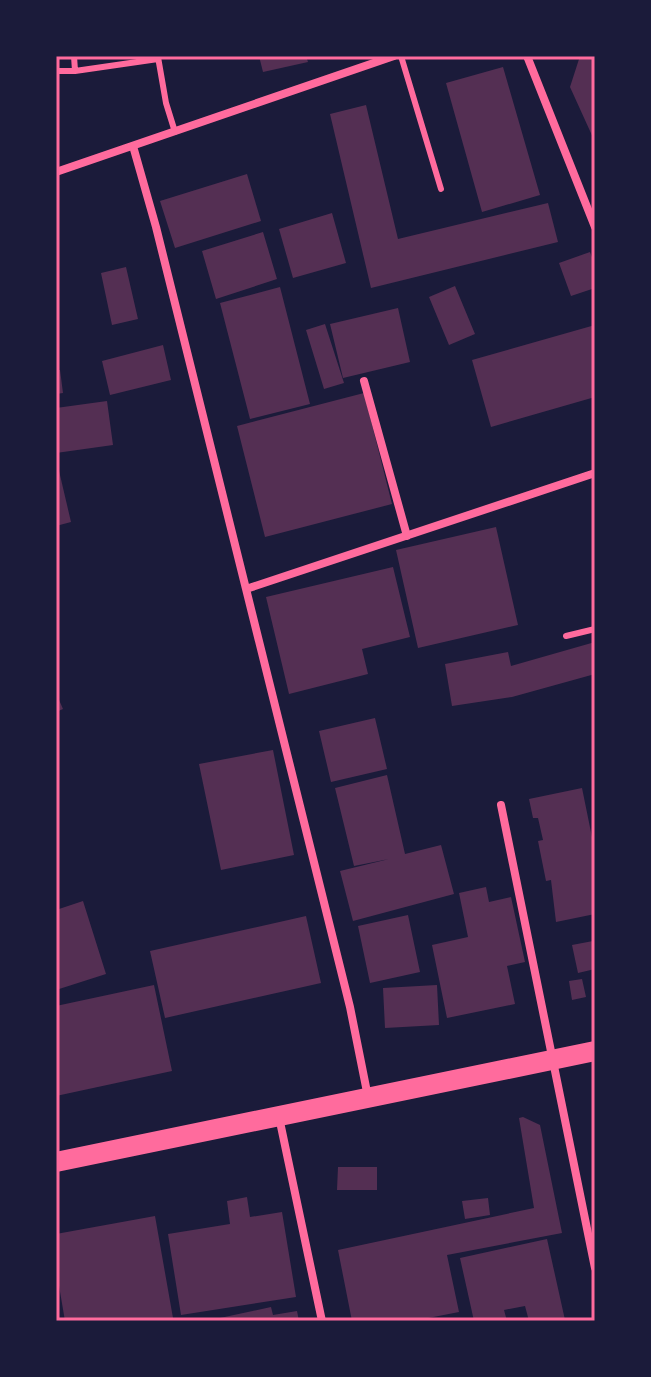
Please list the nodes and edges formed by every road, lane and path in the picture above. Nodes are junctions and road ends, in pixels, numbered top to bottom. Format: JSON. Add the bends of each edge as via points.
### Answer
{"nodes":[{"id":1,"x":74,"y":56,"type":"edge"},
{"id":2,"x":394,"y":56,"type":"edge"},
{"id":3,"x":401,"y":56,"type":"edge"},
{"id":4,"x":527,"y":56,"type":"edge"},
{"id":5,"x":158,"y":58,"type":"edge"},
{"id":6,"x":56,"y":71,"type":"edge"},
{"id":7,"x":75,"y":71,"type":"junction"},
{"id":8,"x":175,"y":132,"type":"junction"},
{"id":9,"x":133,"y":146,"type":"junction"},
{"id":10,"x":56,"y":172,"type":"edge"},
{"id":11,"x":441,"y":189,"type":"dead end"},
{"id":12,"x":595,"y":227,"type":"edge"},
{"id":13,"x":364,"y":381,"type":"dead end"},
{"id":14,"x":595,"y":473,"type":"edge"},
{"id":15,"x":407,"y":536,"type":"junction"},
{"id":16,"x":246,"y":589,"type":"junction"},
{"id":17,"x":595,"y":629,"type":"edge"},
{"id":18,"x":566,"y":636,"type":"dead end"},
{"id":19,"x":501,"y":805,"type":"dead end"},
{"id":20,"x":595,"y":1051,"type":"edge"},
{"id":21,"x":551,"y":1061,"type":"junction"},
{"id":22,"x":368,"y":1098,"type":"junction"},
{"id":23,"x":279,"y":1116,"type":"junction"},
{"id":24,"x":56,"y":1162,"type":"edge"},
{"id":25,"x":595,"y":1268,"type":"edge"},
{"id":26,"x":322,"y":1321,"type":"edge"}],
"edges":[{"from":1,"to":7,"type":"lane"},
{"from":2,"to":8,"type":"street"},
{"from":3,"to":11,"type":"lane"},
{"from":4,"to":12,"type":"street"},
{"from":5,"to":7,"type":"lane"},
{"from":5,"to":8,"type":"lane"},
{"from":6,"to":7,"type":"lane"},
{"from":8,"to":9,"type":"street"},
{"from":9,"to":10,"type":"street"},
{"from":9,"to":16,"type":"street"},
{"from":13,"to":15,"type":"street"},
{"from":14,"to":15,"type":"street"},
{"from":15,"to":16,"type":"street"},
{"from":16,"to":22,"type":"street"},
{"from":17,"to":18,"type":"lane"},
{"from":19,"to":21,"type":"street"},
{"from":20,"to":21,"type":"main road"},
{"from":21,"to":22,"type":"main road"},
{"from":21,"to":25,"type":"street"},
{"from":22,"to":23,"type":"main road"},
{"from":23,"to":24,"type":"main road"},
{"from":23,"to":26,"type":"street"}]}
